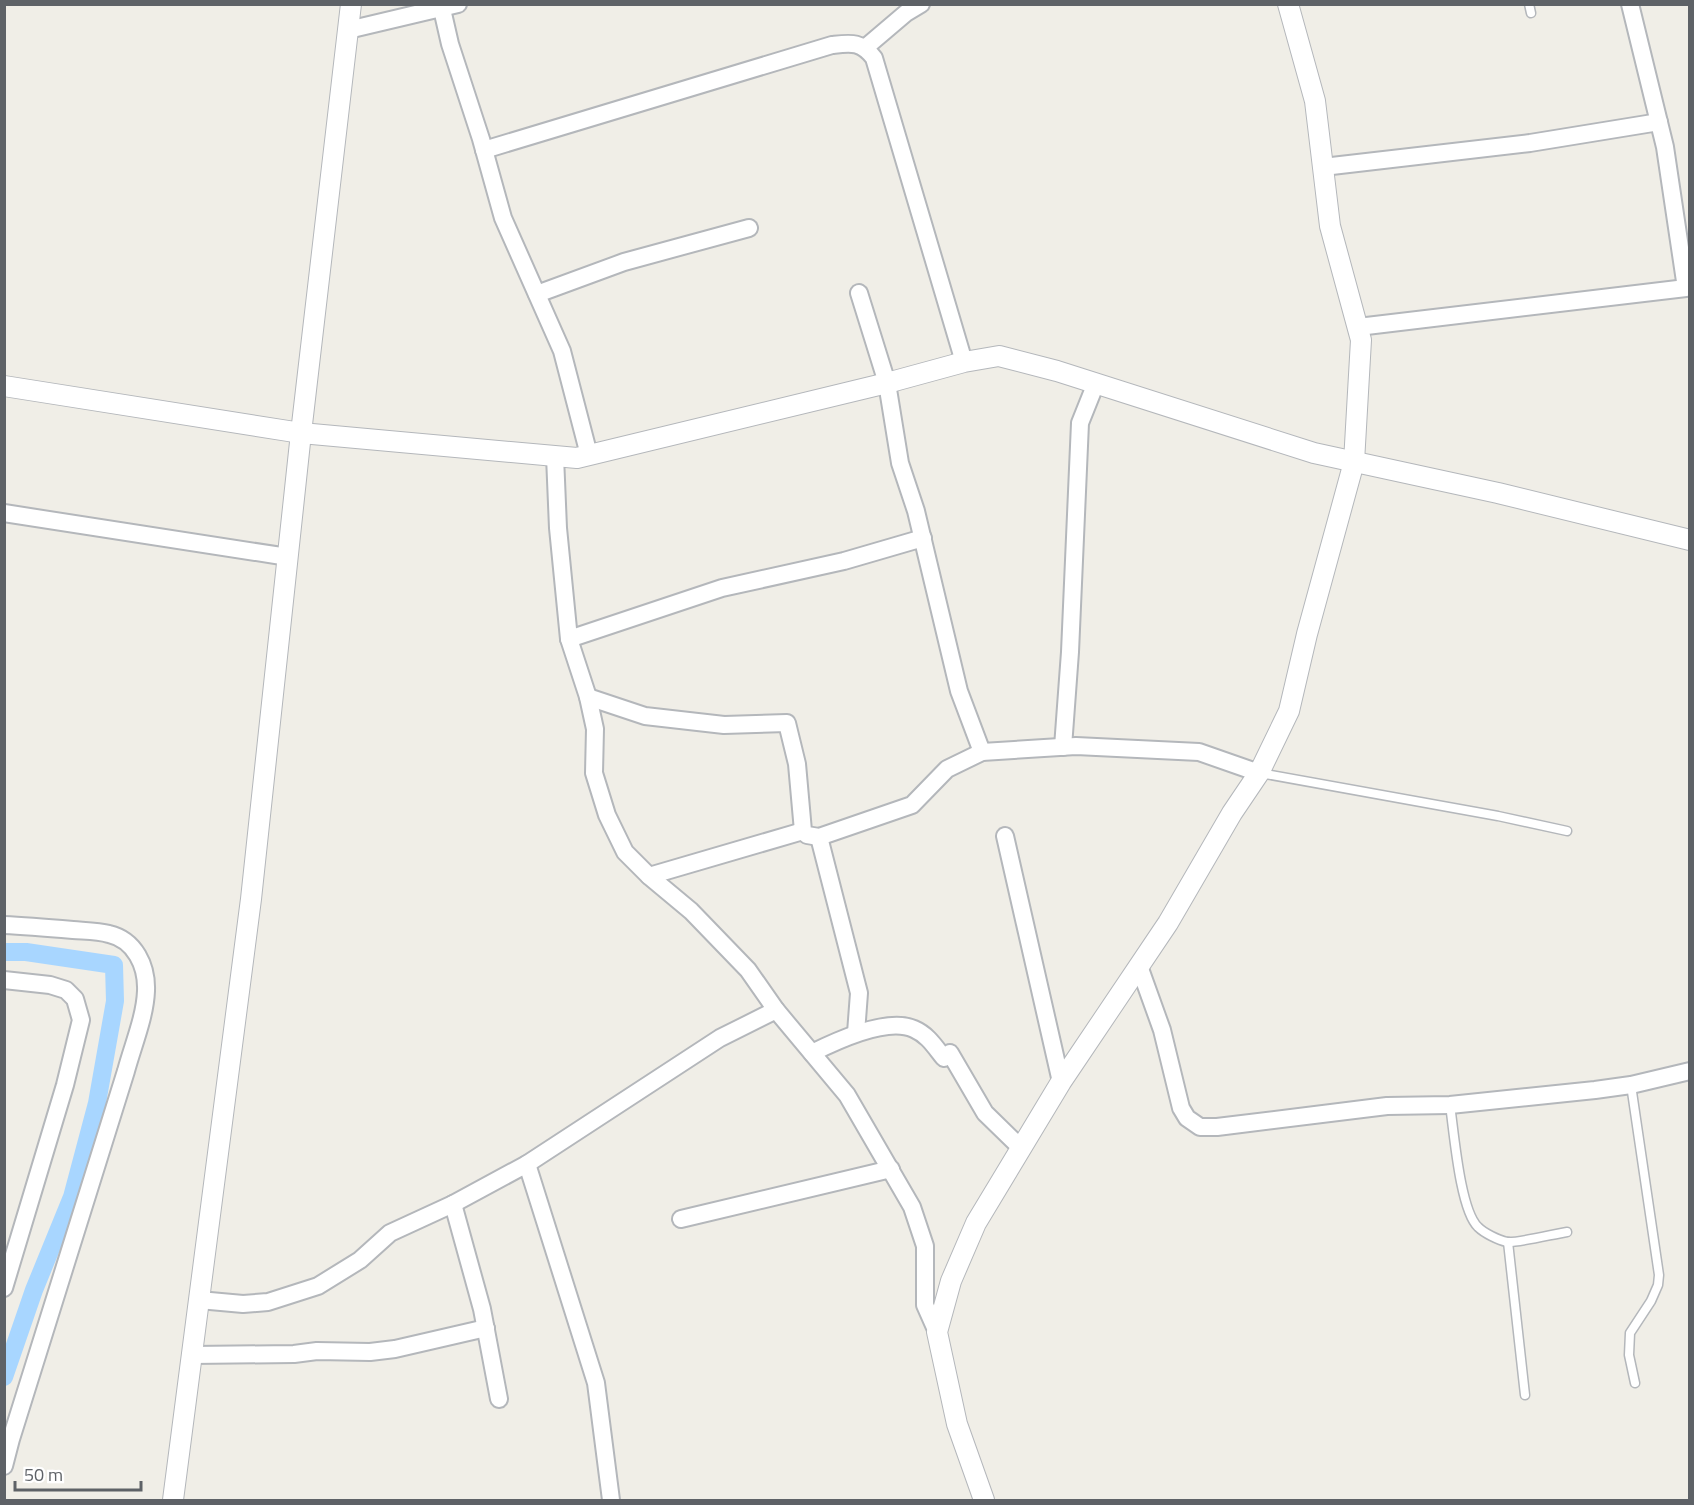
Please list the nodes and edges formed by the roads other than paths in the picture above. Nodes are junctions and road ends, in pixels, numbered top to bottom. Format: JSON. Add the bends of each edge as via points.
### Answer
{"nodes":[{"id":1,"x":351,"y":4,"type":"edge"},
{"id":2,"x":921,"y":4,"type":"edge"},
{"id":3,"x":1288,"y":4,"type":"edge"},
{"id":4,"x":1630,"y":4,"type":"edge"},
{"id":5,"x":450,"y":7,"type":"edge"},
{"id":6,"x":348,"y":30,"type":"junction"},
{"id":7,"x":866,"y":47,"type":"junction"},
{"id":8,"x":1659,"y":122,"type":"junction"},
{"id":9,"x":484,"y":150,"type":"junction"},
{"id":10,"x":1323,"y":167,"type":"junction"},
{"id":11,"x":749,"y":228,"type":"dead end"},
{"id":12,"x":1688,"y":290,"type":"edge"},
{"id":13,"x":859,"y":293,"type":"dead end"},
{"id":14,"x":537,"y":294,"type":"junction"},
{"id":15,"x":1358,"y":327,"type":"junction"},
{"id":16,"x":964,"y":363,"type":"junction"},
{"id":17,"x":887,"y":383,"type":"junction"},
{"id":18,"x":1096,"y":383,"type":"junction"},
{"id":19,"x":4,"y":386,"type":"edge"},
{"id":20,"x":301,"y":433,"type":"junction"},
{"id":21,"x":589,"y":455,"type":"junction"},
{"id":22,"x":555,"y":456,"type":"junction"},
{"id":23,"x":1353,"y":462,"type":"junction"},
{"id":24,"x":4,"y":513,"type":"edge"},
{"id":25,"x":922,"y":538,"type":"junction"},
{"id":26,"x":1689,"y":540,"type":"edge"},
{"id":27,"x":288,"y":557,"type":"junction"},
{"id":28,"x":569,"y":639,"type":"junction"},
{"id":29,"x":588,"y":698,"type":"junction"},
{"id":30,"x":1063,"y":747,"type":"junction"},
{"id":31,"x":982,"y":752,"type":"junction"},
{"id":32,"x":1259,"y":773,"type":"junction"},
{"id":33,"x":803,"y":831,"type":"junction"},
{"id":34,"x":1567,"y":831,"type":"dead end"},
{"id":35,"x":1005,"y":836,"type":"dead end"},
{"id":36,"x":819,"y":837,"type":"junction"},
{"id":37,"x":649,"y":876,"type":"junction"},
{"id":38,"x":4,"y":925,"type":"edge"},
{"id":39,"x":1139,"y":966,"type":"junction"},
{"id":40,"x":4,"y":980,"type":"edge"},
{"id":41,"x":776,"y":1010,"type":"junction"},
{"id":42,"x":856,"y":1033,"type":"junction"},
{"id":43,"x":812,"y":1053,"type":"junction"},
{"id":44,"x":1689,"y":1071,"type":"edge"},
{"id":45,"x":1061,"y":1082,"type":"junction"},
{"id":46,"x":1631,"y":1085,"type":"junction"},
{"id":47,"x":1450,"y":1105,"type":"junction"},
{"id":48,"x":1022,"y":1148,"type":"junction"},
{"id":49,"x":527,"y":1164,"type":"junction"},
{"id":50,"x":891,"y":1169,"type":"junction"},
{"id":51,"x":453,"y":1204,"type":"junction"},
{"id":52,"x":681,"y":1219,"type":"dead end"},
{"id":53,"x":1567,"y":1232,"type":"dead end"},
{"id":54,"x":1508,"y":1242,"type":"junction"},
{"id":55,"x":4,"y":1288,"type":"edge"},
{"id":56,"x":199,"y":1300,"type":"junction"},
{"id":57,"x":486,"y":1328,"type":"junction"},
{"id":58,"x":937,"y":1332,"type":"junction"},
{"id":59,"x":192,"y":1355,"type":"junction"},
{"id":60,"x":1635,"y":1383,"type":"dead end"},
{"id":61,"x":1525,"y":1395,"type":"dead end"},
{"id":62,"x":499,"y":1399,"type":"dead end"},
{"id":63,"x":4,"y":1466,"type":"edge"},
{"id":64,"x":173,"y":1500,"type":"edge"},
{"id":65,"x":611,"y":1500,"type":"edge"},
{"id":66,"x":984,"y":1500,"type":"edge"}],
"edges":[{"from":1,"to":6,"type":"street"},
{"from":2,"to":7,"type":"street"},
{"from":3,"to":10,"type":"street","via":[[1315,101]]},
{"from":4,"to":8,"type":"street"},
{"from":5,"to":6,"type":"street"},
{"from":5,"to":9,"type":"street","via":[[450,44]]},
{"from":6,"to":20,"type":"street"},
{"from":7,"to":9,"type":"street","via":[[851,43],[832,45]]},
{"from":7,"to":16,"type":"street","via":[[874,57]]},
{"from":8,"to":10,"type":"street","via":[[1530,143]]},
{"from":8,"to":12,"type":"street"},
{"from":9,"to":14,"type":"street","via":[[503,218]]},
{"from":10,"to":15,"type":"street","via":[[1330,226]]},
{"from":11,"to":14,"type":"street","via":[[624,262]]},
{"from":12,"to":15,"type":"street"},
{"from":13,"to":17,"type":"street"},
{"from":14,"to":21,"type":"street","via":[[562,351]]},
{"from":15,"to":23,"type":"street","via":[[1361,340]]},
{"from":16,"to":17,"type":"street"},
{"from":16,"to":18,"type":"street","via":[[999,356]]},
{"from":17,"to":21,"type":"street"},
{"from":17,"to":25,"type":"street","via":[[900,463]]},
{"from":18,"to":23,"type":"street"},
{"from":18,"to":30,"type":"street","via":[[1080,423]]},
{"from":19,"to":20,"type":"street"},
{"from":20,"to":22,"type":"street"},
{"from":20,"to":27,"type":"street"},
{"from":21,"to":22,"type":"street"},
{"from":22,"to":28,"type":"street","via":[[558,538]]},
{"from":23,"to":26,"type":"street"},
{"from":23,"to":32,"type":"street","via":[[1289,711]]},
{"from":24,"to":27,"type":"street"},
{"from":25,"to":28,"type":"street","via":[[844,561],[722,588]]},
{"from":25,"to":31,"type":"street","via":[[959,692]]},
{"from":27,"to":56,"type":"street","via":[[251,899]]},
{"from":28,"to":29,"type":"street"},
{"from":29,"to":33,"type":"street","via":[[645,716],[724,724],[787,723],[797,764]]},
{"from":29,"to":37,"type":"street","via":[[595,729],[594,773],[607,815],[625,852]]},
{"from":30,"to":31,"type":"street"},
{"from":30,"to":32,"type":"street","via":[[1200,752]]},
{"from":31,"to":36,"type":"street","via":[[947,769],[912,805]]},
{"from":32,"to":34,"type":"lane"},
{"from":32,"to":39,"type":"street"},
{"from":33,"to":36,"type":"street"},
{"from":33,"to":37,"type":"street"},
{"from":35,"to":45,"type":"street"},
{"from":36,"to":42,"type":"street","via":[[859,993]]},
{"from":37,"to":41,"type":"street","via":[[691,911],[748,970]]},
{"from":38,"to":63,"type":"street","via":[[117,937],[139,957],[146,991],[126,1071]]},
{"from":39,"to":45,"type":"street"},
{"from":39,"to":47,"type":"street","via":[[1162,1030],[1181,1108],[1187,1118],[1200,1126],[1249,1124],[1388,1106]]},
{"from":40,"to":55,"type":"street","via":[[66,990],[75,999],[81,1020]]},
{"from":41,"to":43,"type":"street"},
{"from":41,"to":49,"type":"street","via":[[720,1038]]},
{"from":42,"to":43,"type":"street"},
{"from":42,"to":48,"type":"street","via":[[885,1027],[913,1028],[929,1039],[947,1056],[985,1113]]},
{"from":43,"to":50,"type":"street","via":[[847,1095]]},
{"from":44,"to":46,"type":"street"},
{"from":45,"to":48,"type":"street"},
{"from":46,"to":47,"type":"street"},
{"from":46,"to":60,"type":"lane","via":[[1659,1275],[1651,1301],[1630,1333],[1629,1355]]},
{"from":47,"to":54,"type":"lane","via":[[1464,1196],[1471,1217],[1478,1227]]},
{"from":48,"to":58,"type":"street","via":[[976,1223],[951,1281]]},
{"from":49,"to":51,"type":"street"},
{"from":49,"to":65,"type":"street","via":[[596,1383]]},
{"from":50,"to":52,"type":"street"},
{"from":50,"to":58,"type":"street","via":[[912,1207],[925,1246],[925,1305]]},
{"from":51,"to":56,"type":"street","via":[[390,1233],[360,1260],[318,1286],[268,1302]]},
{"from":51,"to":57,"type":"street"},
{"from":53,"to":54,"type":"lane"},
{"from":54,"to":61,"type":"lane"},
{"from":56,"to":59,"type":"street"},
{"from":57,"to":59,"type":"street","via":[[370,1352]]},
{"from":57,"to":62,"type":"street"},
{"from":58,"to":66,"type":"street","via":[[957,1424]]},
{"from":59,"to":64,"type":"street"}]}
